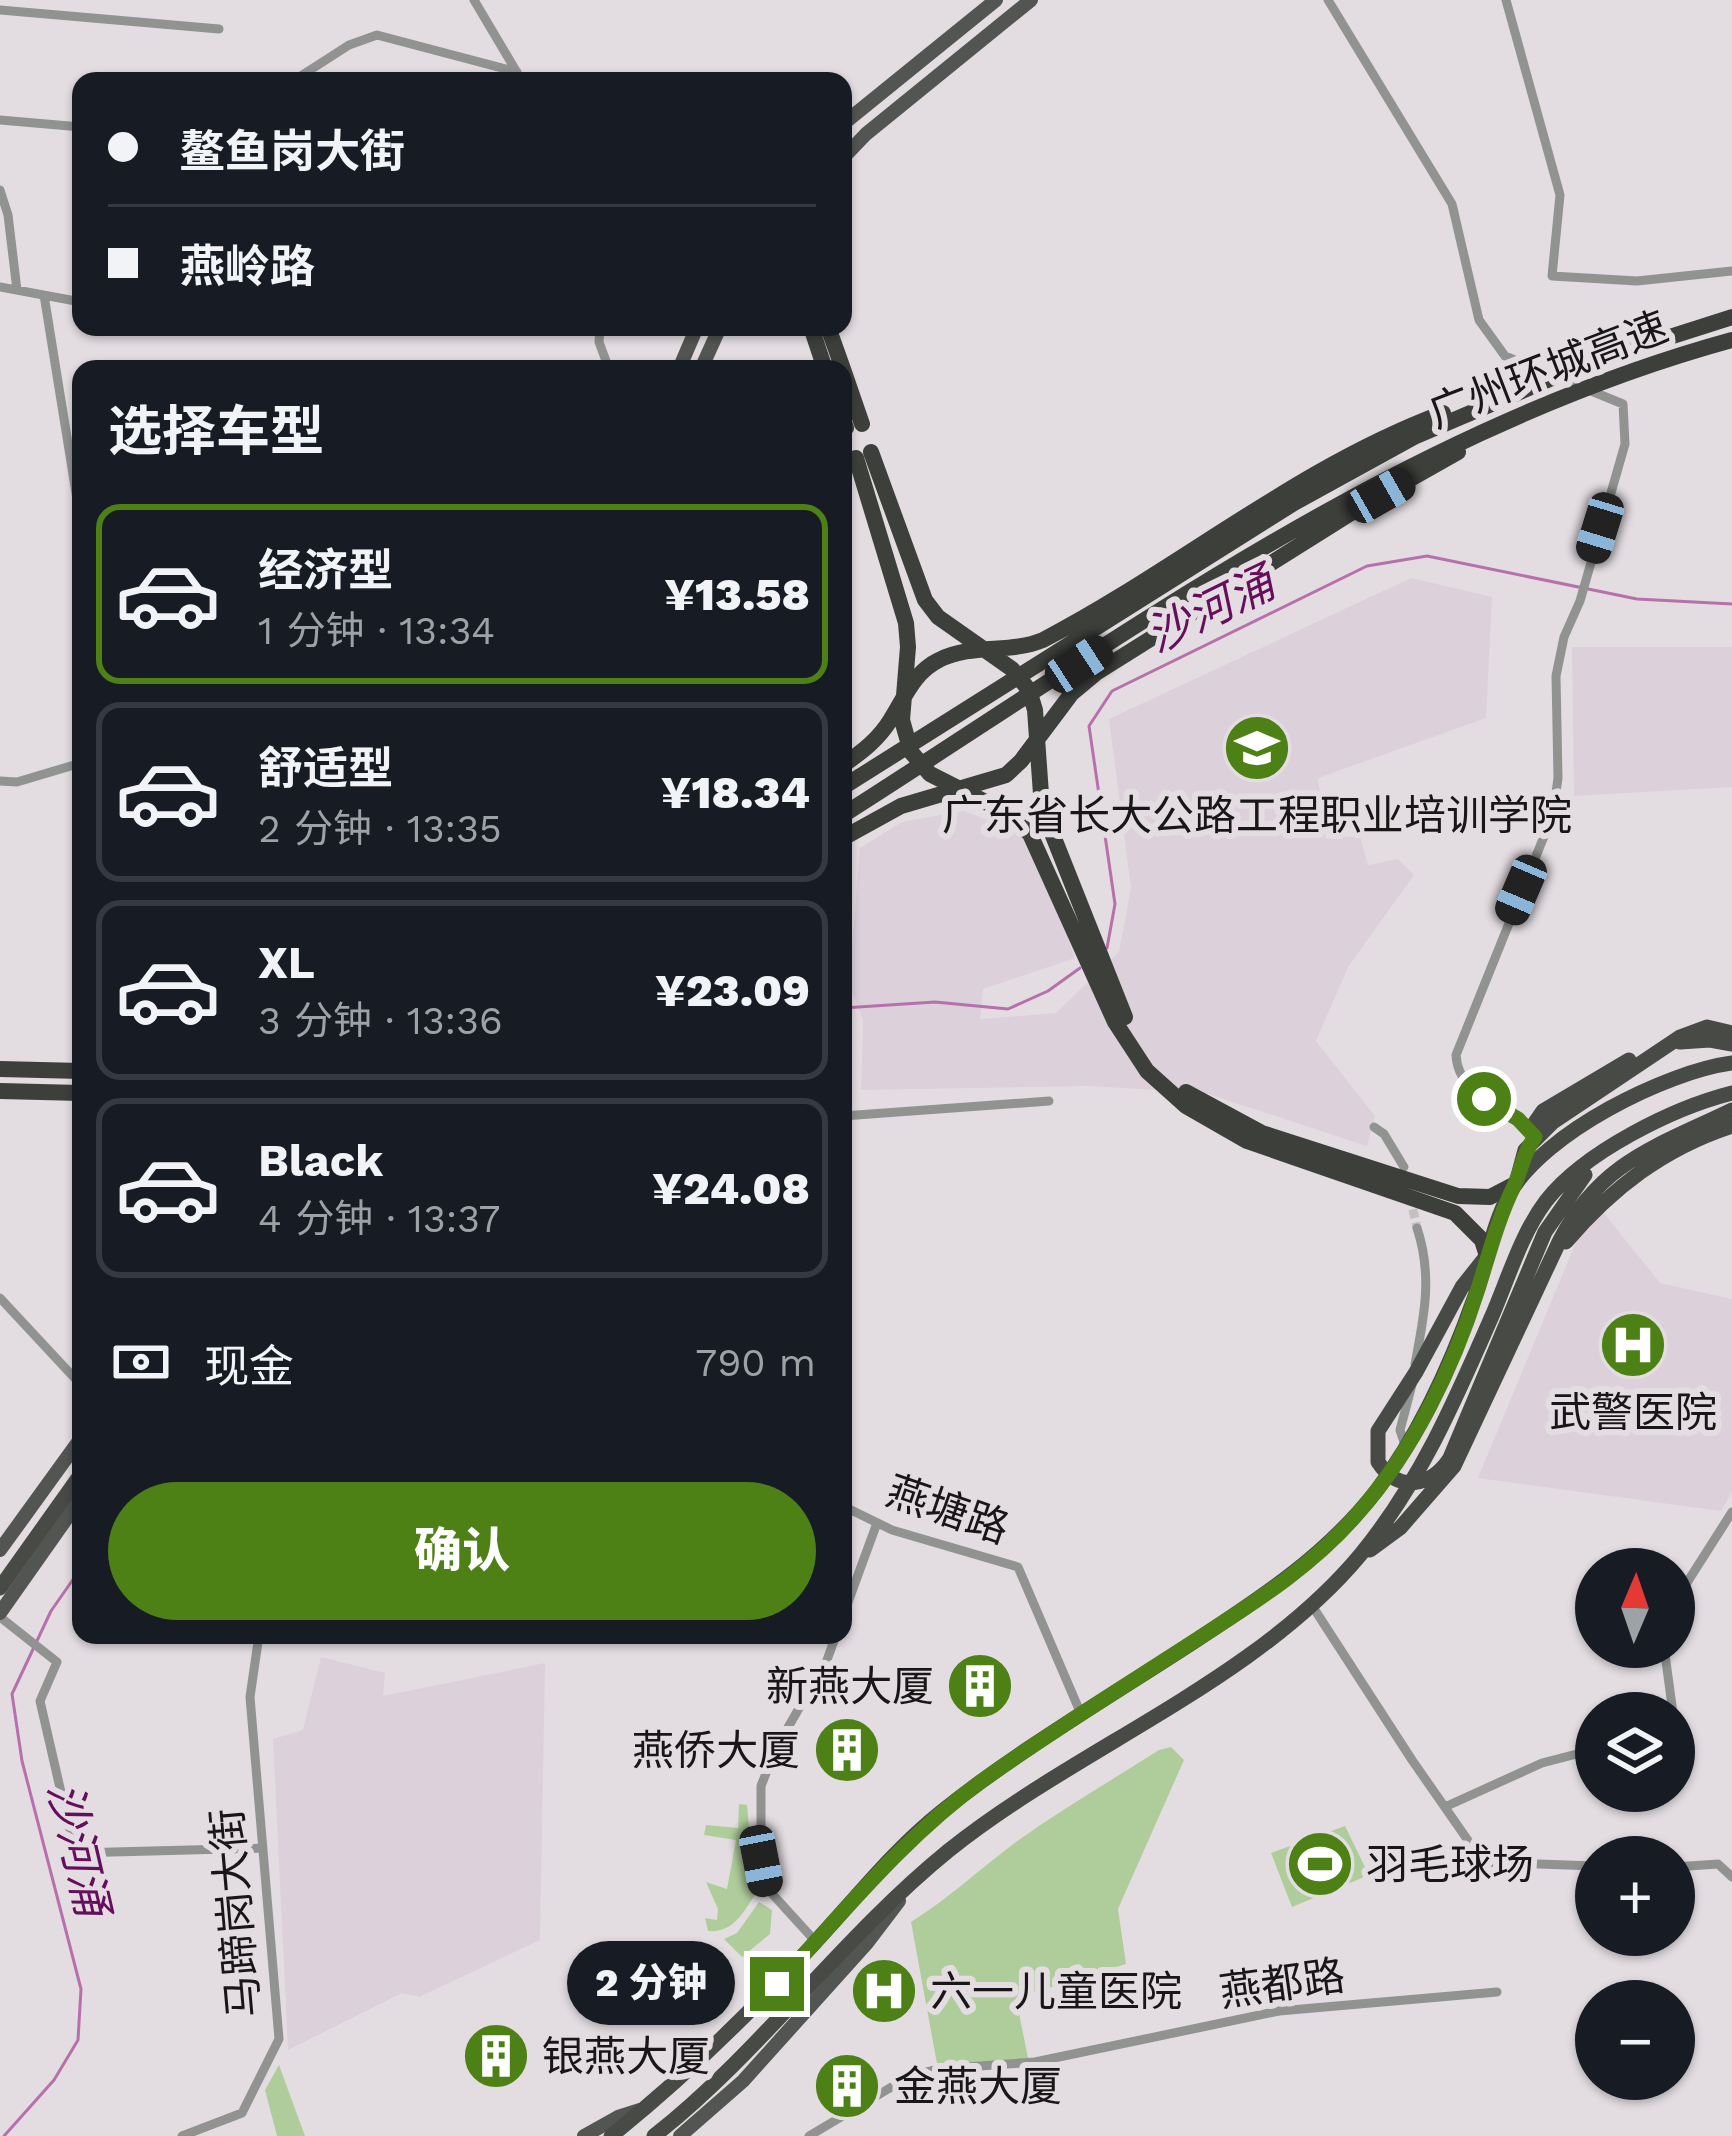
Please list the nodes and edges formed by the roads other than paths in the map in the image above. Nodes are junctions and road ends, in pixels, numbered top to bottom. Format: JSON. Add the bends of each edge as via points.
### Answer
{"nodes":[{"id":1,"x":474,"y":0,"type":"edge"},
{"id":2,"x":996,"y":0,"type":"edge"},
{"id":3,"x":1031,"y":0,"type":"edge"},
{"id":4,"x":1328,"y":0,"type":"edge"},
{"id":5,"x":1506,"y":0,"type":"edge"},
{"id":6,"x":0,"y":10,"type":"edge"},
{"id":7,"x":219,"y":29,"type":"dead end"},
{"id":8,"x":307,"y":72,"type":"edge"},
{"id":9,"x":505,"y":72,"type":"edge"},
{"id":10,"x":517,"y":72,"type":"edge"},
{"id":11,"x":852,"y":117,"type":"edge"},
{"id":12,"x":0,"y":120,"type":"edge"},
{"id":13,"x":72,"y":126,"type":"edge"},
{"id":14,"x":852,"y":150,"type":"edge"},
{"id":15,"x":0,"y":190,"type":"edge"},
{"id":16,"x":1732,"y":272,"type":"edge"},
{"id":17,"x":0,"y":287,"type":"edge"},
{"id":18,"x":17,"y":290,"type":"junction"},
{"id":19,"x":44,"y":295,"type":"junction"},
{"id":20,"x":72,"y":300,"type":"edge"},
{"id":21,"x":1732,"y":317,"type":"edge"},
{"id":22,"x":715,"y":336,"type":"edge"},
{"id":23,"x":723,"y":336,"type":"edge"},
{"id":24,"x":1732,"y":340,"type":"edge"},
{"id":25,"x":707,"y":352,"type":"junction"},
{"id":26,"x":704,"y":360,"type":"edge"},
{"id":27,"x":1586,"y":364,"type":"junction"},
{"id":28,"x":1582,"y":389,"type":"junction"},
{"id":29,"x":72,"y":468,"type":"edge"},
{"id":30,"x":908,"y":647,"type":"junction"},
{"id":31,"x":996,"y":652,"type":"junction"},
{"id":32,"x":914,"y":680,"type":"junction"},
{"id":33,"x":903,"y":696,"type":"junction"},
{"id":34,"x":1061,"y":707,"type":"junction"},
{"id":35,"x":1035,"y":710,"type":"junction"},
{"id":36,"x":896,"y":720,"type":"junction"},
{"id":37,"x":1038,"y":739,"type":"junction"},
{"id":38,"x":852,"y":759,"type":"edge"},
{"id":39,"x":1021,"y":761,"type":"junction"},
{"id":40,"x":72,"y":766,"type":"edge"},
{"id":41,"x":0,"y":781,"type":"edge"},
{"id":42,"x":852,"y":781,"type":"edge"},
{"id":43,"x":968,"y":788,"type":"junction"},
{"id":44,"x":1039,"y":791,"type":"junction"},
{"id":45,"x":917,"y":800,"type":"junction"},
{"id":46,"x":852,"y":808,"type":"edge"},
{"id":47,"x":1009,"y":814,"type":"junction"},
{"id":48,"x":852,"y":833,"type":"edge"},
{"id":49,"x":1732,"y":1033,"type":"edge"},
{"id":50,"x":1732,"y":1044,"type":"edge"},
{"id":51,"x":1732,"y":1063,"type":"edge"},
{"id":52,"x":0,"y":1069,"type":"edge"},
{"id":53,"x":72,"y":1071,"type":"edge"},
{"id":54,"x":0,"y":1091,"type":"edge"},
{"id":55,"x":1732,"y":1093,"type":"edge"},
{"id":56,"x":72,"y":1094,"type":"edge"},
{"id":57,"x":1048,"y":1101,"type":"dead end"},
{"id":58,"x":1732,"y":1110,"type":"edge"},
{"id":59,"x":852,"y":1115,"type":"edge"},
{"id":60,"x":1732,"y":1126,"type":"edge"},
{"id":61,"x":1374,"y":1127,"type":"dead end"},
{"id":62,"x":1535,"y":1137,"type":"junction"},
{"id":63,"x":1605,"y":1153,"type":"junction"},
{"id":64,"x":1326,"y":1162,"type":"junction"},
{"id":65,"x":1404,"y":1167,"type":"dead end"},
{"id":66,"x":1515,"y":1184,"type":"junction"},
{"id":67,"x":1417,"y":1228,"type":"tunnel mouth"},
{"id":68,"x":1487,"y":1256,"type":"junction"},
{"id":69,"x":1550,"y":1264,"type":"junction"},
{"id":70,"x":0,"y":1298,"type":"edge"},
{"id":71,"x":72,"y":1375,"type":"edge"},
{"id":72,"x":1406,"y":1448,"type":"junction"},
{"id":73,"x":72,"y":1450,"type":"edge"},
{"id":74,"x":72,"y":1498,"type":"edge"},
{"id":75,"x":72,"y":1499,"type":"edge"},
{"id":76,"x":852,"y":1510,"type":"edge"},
{"id":77,"x":1732,"y":1512,"type":"edge"},
{"id":78,"x":877,"y":1523,"type":"junction"},
{"id":79,"x":0,"y":1550,"type":"edge"},
{"id":80,"x":1358,"y":1557,"type":"junction"},
{"id":81,"x":1695,"y":1570,"type":"edge"},
{"id":82,"x":0,"y":1588,"type":"edge"},
{"id":83,"x":852,"y":1591,"type":"edge"},
{"id":84,"x":1311,"y":1604,"type":"junction"},
{"id":85,"x":0,"y":1615,"type":"edge"},
{"id":86,"x":258,"y":1644,"type":"edge"},
{"id":87,"x":833,"y":1644,"type":"edge"},
{"id":88,"x":1081,"y":1714,"type":"junction"},
{"id":89,"x":1575,"y":1754,"type":"edge"},
{"id":90,"x":1447,"y":1806,"type":"junction"},
{"id":91,"x":263,"y":1849,"type":"junction"},
{"id":92,"x":1575,"y":1865,"type":"edge"},
{"id":93,"x":1695,"y":1866,"type":"edge"},
{"id":94,"x":1732,"y":1877,"type":"edge"},
{"id":95,"x":905,"y":1892,"type":"junction"},
{"id":96,"x":816,"y":1942,"type":"junction"},
{"id":97,"x":1497,"y":1992,"type":"dead end"},
{"id":98,"x":645,"y":2109,"type":"junction"},
{"id":99,"x":182,"y":2136,"type":"edge"},
{"id":100,"x":584,"y":2136,"type":"edge"},
{"id":101,"x":611,"y":2136,"type":"edge"},
{"id":102,"x":654,"y":2136,"type":"edge"},
{"id":103,"x":680,"y":2136,"type":"edge"},
{"id":104,"x":809,"y":2136,"type":"edge"}],
"edges":[{"from":1,"to":10,"type":"street"},
{"from":2,"to":11,"type":"main road"},
{"from":3,"to":14,"type":"main road"},
{"from":4,"to":62,"type":"street","via":[[1452,203],[1479,320],[1505,356],[1623,404],[1624,444],[1556,676],[1557,794],[1548,830],[1456,1055],[1469,1088]]},
{"from":5,"to":16,"type":"street","via":[[1560,195],[1552,276],[1615,282]]},
{"from":6,"to":7,"type":"street"},
{"from":8,"to":9,"type":"street","via":[[377,35]]},
{"from":12,"to":13,"type":"street"},
{"from":15,"to":18,"type":"street"},
{"from":17,"to":18,"type":"street"},
{"from":18,"to":19,"type":"street"},
{"from":19,"to":20,"type":"street"},
{"from":19,"to":29,"type":"street"},
{"from":21,"to":27,"type":"highway","name":"广州环城高速"},
{"from":22,"to":25,"type":"main road"},
{"from":23,"to":25,"type":"main road"},
{"from":24,"to":28,"type":"highway","name":"广州环城高速"},
{"from":25,"to":26,"type":"main road"},
{"from":27,"to":31,"type":"highway","via":[[1382,438],[1061,630]]},
{"from":27,"to":42,"type":"highway","name":"广州环城高速","via":[[1443,424],[1294,503]]},
{"from":28,"to":34,"type":"highway","via":[[1359,508],[1096,674]]},
{"from":28,"to":46,"type":"highway","name":"广州环城高速","via":[[1446,446],[1306,521]]},
{"from":30,"to":31,"type":"highway","via":[[864,455],[925,600],[938,617]]},
{"from":30,"to":33,"type":"highway"},
{"from":30,"to":36,"type":"highway"},
{"from":31,"to":32,"type":"highway","via":[[951,655]]},
{"from":31,"to":35,"type":"highway","via":[[1022,679]]},
{"from":32,"to":33,"type":"highway"},
{"from":32,"to":36,"type":"highway"},
{"from":33,"to":36,"type":"highway"},
{"from":34,"to":37,"type":"highway"},
{"from":34,"to":44,"type":"highway","via":[[1046,740]]},
{"from":35,"to":37,"type":"highway"},
{"from":35,"to":39,"type":"highway","via":[[1034,737]]},
{"from":36,"to":38,"type":"highway"},
{"from":36,"to":43,"type":"highway","via":[[914,758],[937,778]]},
{"from":37,"to":39,"type":"highway"},
{"from":37,"to":44,"type":"highway"},
{"from":39,"to":43,"type":"highway"},
{"from":40,"to":41,"type":"street"},
{"from":43,"to":45,"type":"highway"},
{"from":43,"to":47,"type":"highway"},
{"from":44,"to":64,"type":"highway","via":[[1116,998],[1154,1063],[1226,1117]]},
{"from":45,"to":47,"type":"highway","via":[[960,799]]},
{"from":45,"to":48,"type":"highway"},
{"from":47,"to":64,"type":"highway","via":[[1036,843],[1140,1062],[1209,1121],[1263,1148]]},
{"from":49,"to":62,"type":"highway","via":[[1707,1027],[1681,1037]]},
{"from":50,"to":62,"type":"highway","via":[[1690,1041],[1638,1054],[1543,1111]]},
{"from":51,"to":66,"type":"highway","via":[[1616,1104]]},
{"from":52,"to":53,"type":"highway"},
{"from":54,"to":56,"type":"highway"},
{"from":55,"to":63,"type":"highway","via":[[1664,1116]]},
{"from":57,"to":59,"type":"street"},
{"from":58,"to":69,"type":"highway","via":[[1642,1152],[1600,1185]]},
{"from":60,"to":69,"type":"highway","via":[[1680,1145],[1630,1178]]},
{"from":61,"to":65,"type":"street"},
{"from":62,"to":66,"type":"highway"},
{"from":63,"to":68,"type":"highway","via":[[1556,1212],[1450,1458],[1427,1480],[1408,1484],[1383,1470],[1375,1441]]},
{"from":63,"to":80,"type":"highway","via":[[1538,1214],[1437,1441]]},
{"from":64,"to":66,"type":"highway","via":[[1458,1196],[1490,1197]]},
{"from":64,"to":68,"type":"highway","via":[[1456,1213]]},
{"from":66,"to":68,"type":"highway"},
{"from":67,"to":72,"type":"street","via":[[1427,1310],[1400,1430]]},
{"from":68,"to":72,"type":"highway","via":[[1442,1379]]},
{"from":69,"to":80,"type":"highway","via":[[1454,1466],[1400,1528]]},
{"from":70,"to":71,"type":"street"},
{"from":72,"to":88,"type":"highway","via":[[1361,1511],[1310,1562]]},
{"from":73,"to":79,"type":"main road"},
{"from":74,"to":82,"type":"highway"},
{"from":75,"to":85,"type":"main road"},
{"from":76,"to":78,"type":"street","name":"燕塘路"},
{"from":77,"to":81,"type":"street"},
{"from":78,"to":83,"type":"street"},
{"from":78,"to":88,"type":"street","name":"燕塘路","via":[[1018,1568]]},
{"from":80,"to":84,"type":"highway"},
{"from":84,"to":90,"type":"street"},
{"from":84,"to":95,"type":"highway","via":[[1203,1684],[999,1814]]},
{"from":85,"to":91,"type":"street","via":[[57,1662],[40,1701],[75,1853]]},
{"from":86,"to":91,"type":"street","name":"马蹄岗大街","via":[[250,1697]]},
{"from":87,"to":96,"type":"street","via":[[761,1786],[766,1887]]},
{"from":88,"to":96,"type":"highway","via":[[918,1831]]},
{"from":89,"to":90,"type":"street"},
{"from":90,"to":92,"type":"street","via":[[1483,1862]]},
{"from":91,"to":99,"type":"street","name":"马蹄岗大街","via":[[280,2038],[242,2113]]},
{"from":93,"to":94,"type":"street","via":[[1718,1864]]},
{"from":95,"to":102,"type":"highway"},
{"from":95,"to":103,"type":"main road","via":[[743,2081]]},
{"from":96,"to":98,"type":"highway"},
{"from":97,"to":104,"type":"street","name":"燕都路","via":[[1280,2012],[1035,2062],[938,2069],[910,2076]]},
{"from":98,"to":100,"type":"main road"},
{"from":98,"to":101,"type":"highway"}]}
